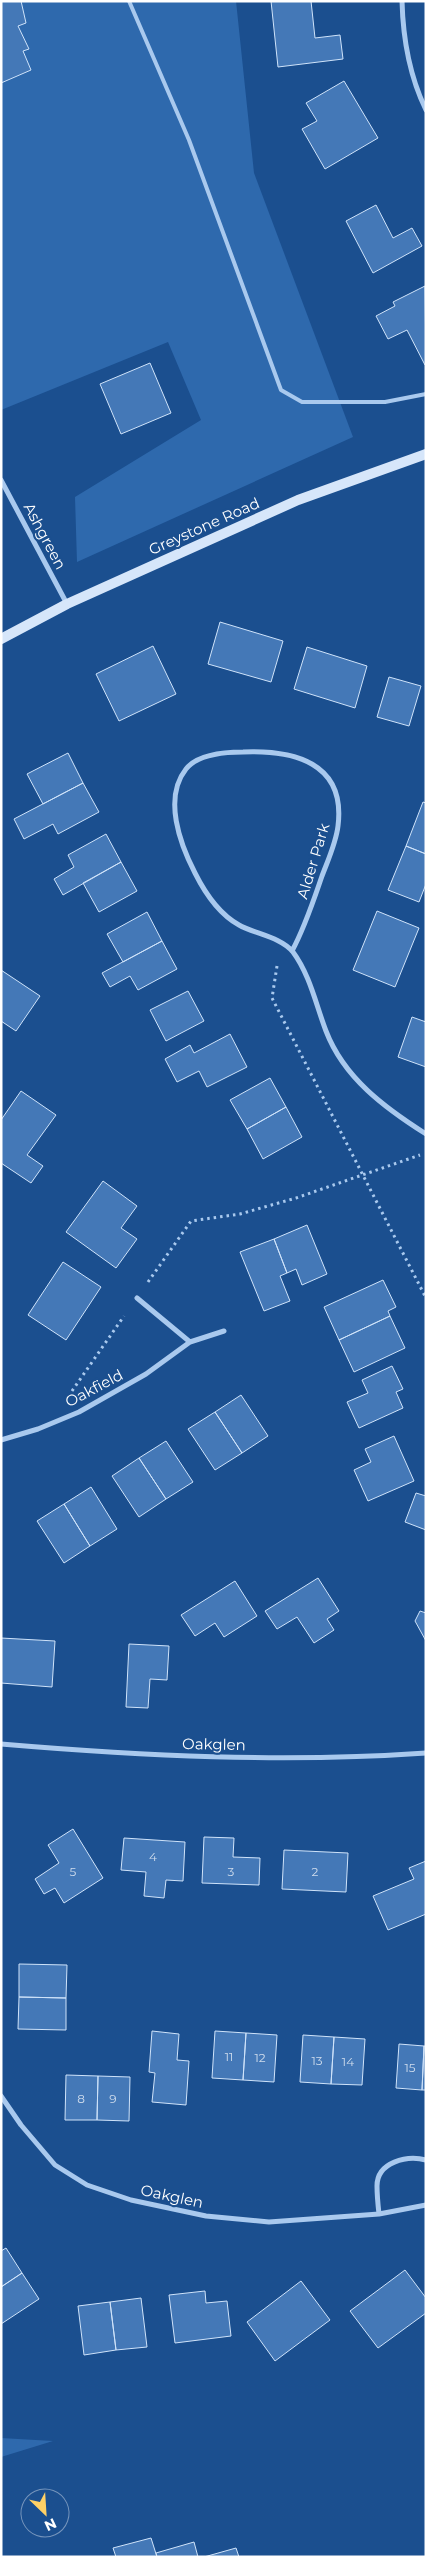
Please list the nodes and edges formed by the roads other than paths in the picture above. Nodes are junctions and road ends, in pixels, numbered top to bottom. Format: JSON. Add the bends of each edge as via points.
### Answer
{"nodes":[{"id":1,"x":129,"y":1,"type":"edge"},
{"id":2,"x":402,"y":1,"type":"edge"},
{"id":3,"x":426,"y":110,"type":"edge"},
{"id":4,"x":426,"y":394,"type":"edge"},
{"id":5,"x":426,"y":454,"type":"edge"},
{"id":6,"x":1,"y":480,"type":"edge"},
{"id":7,"x":67,"y":604,"type":"junction"},
{"id":8,"x":1,"y":639,"type":"edge"},
{"id":9,"x":292,"y":951,"type":"junction"},
{"id":10,"x":426,"y":1134,"type":"edge"},
{"id":11,"x":137,"y":1298,"type":"road end"},
{"id":12,"x":224,"y":1331,"type":"dead end"},
{"id":13,"x":190,"y":1342,"type":"junction"},
{"id":14,"x":1,"y":1440,"type":"edge"},
{"id":15,"x":1,"y":1744,"type":"edge"},
{"id":16,"x":426,"y":1753,"type":"edge"},
{"id":17,"x":1,"y":2096,"type":"edge"},
{"id":18,"x":426,"y":2160,"type":"edge"},
{"id":19,"x":426,"y":2205,"type":"edge"},
{"id":20,"x":379,"y":2214,"type":"junction"}],
"edges":[{"from":1,"to":4,"type":"lane","via":[[189,140],[281,390],[302,402],[384,402]]},
{"from":2,"to":3,"type":"street","via":[[409,67]]},
{"from":5,"to":7,"type":"main road","name":"Greystone Road","via":[[298,500]]},
{"from":6,"to":7,"type":"street","name":"Ashgreen"},
{"from":7,"to":8,"type":"main road","name":"Greystone Road"},
{"from":9,"to":9,"type":"street","name":"Alder Park","via":[[337,833],[339,815],[333,788],[317,766],[305,758],[287,754],[236,752],[212,755],[192,763],[181,779],[175,811],[182,844],[195,874],[208,896],[231,920]]},
{"from":9,"to":10,"type":"street","name":"Alder Park","via":[[305,973],[326,1032],[346,1068],[379,1101]]},
{"from":11,"to":13,"type":"street"},
{"from":12,"to":13,"type":"street","name":"Oakfield"},
{"from":13,"to":14,"type":"street","name":"Oakfield","via":[[146,1374],[67,1418]]},
{"from":15,"to":16,"type":"street","name":"Oakglen","via":[[130,1755],[354,1758]]},
{"from":17,"to":20,"type":"street","name":"Oakglen","via":[[55,2165],[87,2185],[131,2200],[237,2220],[278,2221]]},
{"from":18,"to":20,"type":"street","via":[[404,2159],[384,2170],[377,2186]]},
{"from":19,"to":20,"type":"street","name":"Oakglen"}]}
